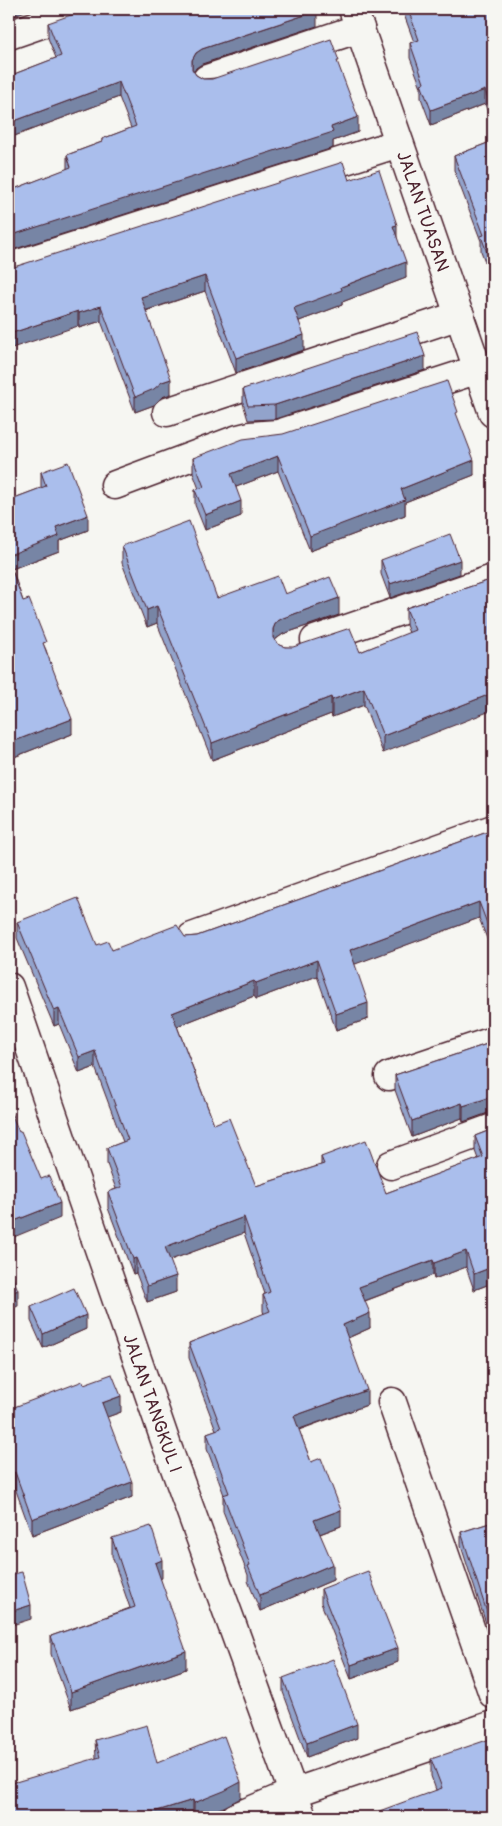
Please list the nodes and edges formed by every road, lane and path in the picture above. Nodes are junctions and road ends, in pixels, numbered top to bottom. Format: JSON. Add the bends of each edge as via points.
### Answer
{"nodes":[{"id":1,"x":84,"y":9,"type":"edge"},
{"id":2,"x":357,"y":18,"type":"edge"},
{"id":3,"x":9,"y":35,"type":"edge"},
{"id":4,"x":207,"y":79,"type":"edge"},
{"id":5,"x":399,"y":143,"type":"junction"},
{"id":6,"x":9,"y":268,"type":"edge"},
{"id":7,"x":460,"y":315,"type":"junction"},
{"id":8,"x":479,"y":369,"type":"junction"},
{"id":9,"x":167,"y":412,"type":"dead end"},
{"id":10,"x":493,"y":413,"type":"edge"},
{"id":11,"x":115,"y":486,"type":"dead end"},
{"id":12,"x":493,"y":579,"type":"edge"},
{"id":13,"x":288,"y":649,"type":"edge"},
{"id":14,"x":493,"y":829,"type":"edge"},
{"id":15,"x":192,"y":937,"type":"edge"},
{"id":16,"x":9,"y":987,"type":"edge"},
{"id":17,"x":493,"y":1041,"type":"edge"},
{"id":18,"x":390,"y":1076,"type":"dead end"},
{"id":19,"x":493,"y":1128,"type":"edge"},
{"id":20,"x":391,"y":1165,"type":"dead end"},
{"id":21,"x":392,"y":1402,"type":"dead end"},
{"id":22,"x":493,"y":1694,"type":"edge"},
{"id":23,"x":493,"y":1725,"type":"edge"},
{"id":24,"x":298,"y":1805,"type":"edge"},
{"id":25,"x":236,"y":1817,"type":"edge"}],
"edges":[{"from":1,"to":3,"type":"street"},
{"from":2,"to":4,"type":"street"},
{"from":2,"to":5,"type":"street","name":"JALAN TUASAN"},
{"from":5,"to":6,"type":"street"},
{"from":5,"to":7,"type":"street","name":"JALAN TUASAN"},
{"from":7,"to":8,"type":"street","name":"JALAN TUASAN"},
{"from":7,"to":9,"type":"street"},
{"from":8,"to":10,"type":"street","name":"JALAN TUASAN"},
{"from":8,"to":11,"type":"street","via":[[278,434],[250,436]]},
{"from":12,"to":13,"type":"street"},
{"from":14,"to":15,"type":"street"},
{"from":16,"to":24,"type":"street","name":"JALAN TANGKUL I","via":[[168,1446]]},
{"from":17,"to":18,"type":"street"},
{"from":19,"to":20,"type":"street"},
{"from":21,"to":22,"type":"street"},
{"from":23,"to":24,"type":"street"},
{"from":24,"to":25,"type":"street"}]}
